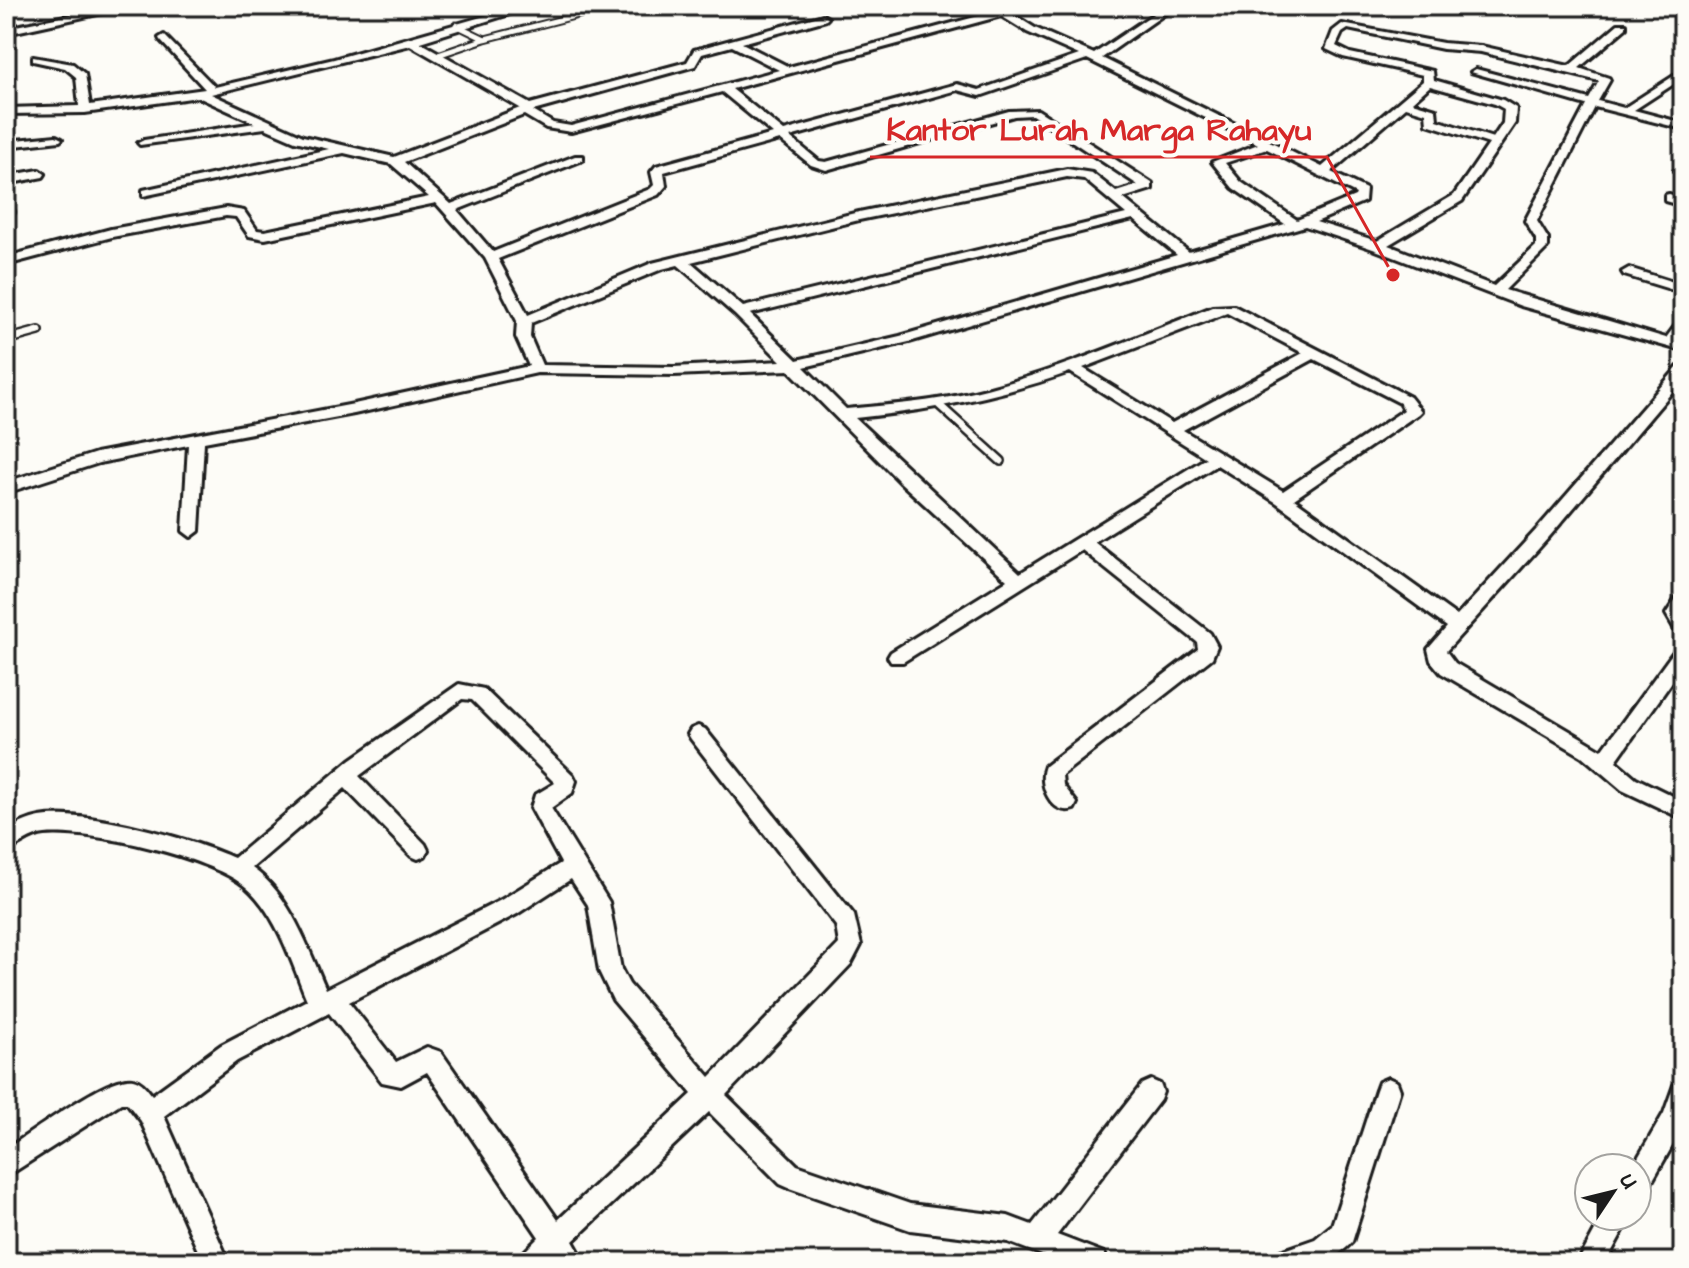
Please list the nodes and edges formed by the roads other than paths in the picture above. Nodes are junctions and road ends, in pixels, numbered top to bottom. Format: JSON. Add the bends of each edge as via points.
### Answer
{"nodes":[{"id":1,"x":129,"y":6,"type":"edge"},
{"id":2,"x":530,"y":6,"type":"edge"},
{"id":3,"x":613,"y":6,"type":"edge"},
{"id":4,"x":1027,"y":6,"type":"edge"},
{"id":5,"x":1171,"y":6,"type":"edge"},
{"id":6,"x":1003,"y":13,"type":"junction"},
{"id":7,"x":823,"y":18,"type":"dead end"},
{"id":8,"x":456,"y":25,"type":"junction"},
{"id":9,"x":1622,"y":26,"type":"dead end"},
{"id":10,"x":6,"y":31,"type":"edge"},
{"id":11,"x":164,"y":38,"type":"dead end"},
{"id":12,"x":408,"y":39,"type":"junction"},
{"id":13,"x":485,"y":39,"type":"junction"},
{"id":14,"x":732,"y":42,"type":"junction"},
{"id":15,"x":438,"y":55,"type":"junction"},
{"id":16,"x":1090,"y":57,"type":"junction"},
{"id":17,"x":37,"y":59,"type":"dead end"},
{"id":18,"x":1572,"y":69,"type":"junction"},
{"id":19,"x":787,"y":70,"type":"junction"},
{"id":20,"x":1476,"y":72,"type":"dead end"},
{"id":21,"x":1683,"y":73,"type":"edge"},
{"id":22,"x":1428,"y":82,"type":"junction"},
{"id":23,"x":723,"y":87,"type":"junction"},
{"id":24,"x":205,"y":91,"type":"junction"},
{"id":25,"x":1404,"y":103,"type":"junction"},
{"id":26,"x":1592,"y":103,"type":"junction"},
{"id":27,"x":526,"y":109,"type":"junction"},
{"id":28,"x":85,"y":110,"type":"junction"},
{"id":29,"x":6,"y":111,"type":"edge"},
{"id":30,"x":1626,"y":111,"type":"junction"},
{"id":31,"x":263,"y":125,"type":"junction"},
{"id":32,"x":1683,"y":126,"type":"edge"},
{"id":33,"x":779,"y":135,"type":"junction"},
{"id":34,"x":56,"y":139,"type":"dead end"},
{"id":35,"x":1496,"y":142,"type":"junction"},
{"id":36,"x":144,"y":143,"type":"dead end"},
{"id":37,"x":6,"y":144,"type":"edge"},
{"id":38,"x":1267,"y":145,"type":"junction"},
{"id":39,"x":341,"y":150,"type":"junction"},
{"id":40,"x":579,"y":158,"type":"dead end"},
{"id":41,"x":395,"y":161,"type":"junction"},
{"id":42,"x":1324,"y":172,"type":"junction"},
{"id":43,"x":39,"y":174,"type":"dead end"},
{"id":44,"x":6,"y":180,"type":"edge"},
{"id":45,"x":147,"y":193,"type":"dead end"},
{"id":46,"x":1114,"y":197,"type":"junction"},
{"id":47,"x":1669,"y":198,"type":"dead end"},
{"id":48,"x":438,"y":199,"type":"junction"},
{"id":49,"x":1683,"y":202,"type":"edge"},
{"id":50,"x":449,"y":209,"type":"junction"},
{"id":51,"x":1136,"y":215,"type":"junction"},
{"id":52,"x":1300,"y":224,"type":"junction"},
{"id":53,"x":1378,"y":246,"type":"junction"},
{"id":54,"x":491,"y":257,"type":"junction"},
{"id":55,"x":1187,"y":257,"type":"junction"},
{"id":56,"x":681,"y":260,"type":"junction"},
{"id":57,"x":6,"y":261,"type":"edge"},
{"id":58,"x":1629,"y":272,"type":"dead end"},
{"id":59,"x":1683,"y":289,"type":"edge"},
{"id":60,"x":1496,"y":292,"type":"junction"},
{"id":61,"x":740,"y":312,"type":"junction"},
{"id":62,"x":524,"y":321,"type":"junction"},
{"id":63,"x":1683,"y":325,"type":"edge"},
{"id":64,"x":39,"y":331,"type":"dead end"},
{"id":65,"x":6,"y":340,"type":"edge"},
{"id":66,"x":1676,"y":346,"type":"edge"},
{"id":67,"x":1316,"y":352,"type":"junction"},
{"id":68,"x":795,"y":365,"type":"junction"},
{"id":69,"x":1072,"y":367,"type":"junction"},
{"id":70,"x":537,"y":369,"type":"junction"},
{"id":71,"x":1683,"y":370,"type":"edge"},
{"id":72,"x":938,"y":404,"type":"junction"},
{"id":73,"x":844,"y":414,"type":"junction"},
{"id":74,"x":1173,"y":429,"type":"junction"},
{"id":75,"x":196,"y":440,"type":"junction"},
{"id":76,"x":1218,"y":457,"type":"junction"},
{"id":77,"x":1001,"y":461,"type":"dead end"},
{"id":78,"x":6,"y":488,"type":"edge"},
{"id":79,"x":1283,"y":499,"type":"junction"},
{"id":80,"x":191,"y":531,"type":"dead end"},
{"id":81,"x":1082,"y":541,"type":"junction"},
{"id":82,"x":1019,"y":582,"type":"junction"},
{"id":83,"x":1683,"y":602,"type":"edge"},
{"id":84,"x":1458,"y":626,"type":"junction"},
{"id":85,"x":1683,"y":628,"type":"edge"},
{"id":86,"x":1683,"y":652,"type":"edge"},
{"id":87,"x":897,"y":657,"type":"dead end"},
{"id":88,"x":698,"y":734,"type":"dead end"},
{"id":89,"x":1604,"y":762,"type":"junction"},
{"id":90,"x":346,"y":776,"type":"junction"},
{"id":91,"x":1067,"y":803,"type":"dead end"},
{"id":92,"x":1683,"y":810,"type":"edge"},
{"id":93,"x":6,"y":842,"type":"edge"},
{"id":94,"x":418,"y":850,"type":"dead end"},
{"id":95,"x":574,"y":866,"type":"junction"},
{"id":96,"x":238,"y":867,"type":"junction"},
{"id":97,"x":326,"y":1001,"type":"junction"},
{"id":98,"x":1388,"y":1090,"type":"dead end"},
{"id":99,"x":1151,"y":1092,"type":"dead end"},
{"id":100,"x":1683,"y":1093,"type":"edge"},
{"id":101,"x":709,"y":1095,"type":"junction"},
{"id":102,"x":150,"y":1112,"type":"junction"},
{"id":103,"x":1653,"y":1155,"type":"edge"},
{"id":104,"x":6,"y":1164,"type":"edge"},
{"id":105,"x":1609,"y":1232,"type":"edge"},
{"id":106,"x":556,"y":1240,"type":"junction"},
{"id":107,"x":1037,"y":1240,"type":"junction"},
{"id":108,"x":216,"y":1262,"type":"edge"},
{"id":109,"x":532,"y":1262,"type":"edge"},
{"id":110,"x":572,"y":1262,"type":"edge"},
{"id":111,"x":1095,"y":1262,"type":"edge"},
{"id":112,"x":1284,"y":1262,"type":"edge"},
{"id":113,"x":1591,"y":1262,"type":"edge"}],
"edges":[{"from":1,"to":10,"type":"street"},
{"from":2,"to":8,"type":"street"},
{"from":3,"to":13,"type":"lane"},
{"from":4,"to":6,"type":"street"},
{"from":5,"to":16,"type":"street"},
{"from":6,"to":16,"type":"street"},
{"from":6,"to":19,"type":"street"},
{"from":7,"to":14,"type":"street"},
{"from":8,"to":12,"type":"street"},
{"from":8,"to":13,"type":"lane"},
{"from":9,"to":18,"type":"street"},
{"from":11,"to":24,"type":"street"},
{"from":12,"to":15,"type":"street"},
{"from":12,"to":24,"type":"street"},
{"from":13,"to":15,"type":"lane"},
{"from":14,"to":19,"type":"street"},
{"from":14,"to":27,"type":"street","via":[[695,53],[691,64]]},
{"from":15,"to":27,"type":"street"},
{"from":16,"to":33,"type":"street","via":[[980,93],[959,86]]},
{"from":16,"to":38,"type":"street"},
{"from":17,"to":28,"type":"street","via":[[69,66],[81,76]]},
{"from":18,"to":22,"type":"street","via":[[1346,26],[1330,47],[1421,70],[1429,73]]},
{"from":18,"to":26,"type":"street","via":[[1605,80]]},
{"from":19,"to":23,"type":"street"},
{"from":20,"to":26,"type":"street"},
{"from":21,"to":30,"type":"street"},
{"from":22,"to":25,"type":"street"},
{"from":22,"to":35,"type":"street","via":[[1510,108],[1509,123]]},
{"from":23,"to":27,"type":"street","via":[[571,129],[550,126]]},
{"from":23,"to":33,"type":"street"},
{"from":24,"to":28,"type":"street"},
{"from":24,"to":31,"type":"street"},
{"from":25,"to":35,"type":"street","via":[[1432,111],[1435,124]]},
{"from":25,"to":42,"type":"street"},
{"from":26,"to":30,"type":"street"},
{"from":26,"to":60,"type":"street","via":[[1531,221],[1542,247]]},
{"from":27,"to":41,"type":"street"},
{"from":28,"to":29,"type":"street"},
{"from":30,"to":32,"type":"street"},
{"from":31,"to":36,"type":"street"},
{"from":31,"to":39,"type":"street"},
{"from":33,"to":46,"type":"street","via":[[815,163],[831,165],[1013,113],[1034,112],[1148,186]]},
{"from":33,"to":54,"type":"street","via":[[660,169],[660,186],[654,192]]},
{"from":34,"to":37,"type":"street"},
{"from":35,"to":53,"type":"street","via":[[1458,198]]},
{"from":38,"to":42,"type":"street"},
{"from":38,"to":52,"type":"street","via":[[1218,162],[1237,185]]},
{"from":39,"to":41,"type":"street"},
{"from":39,"to":45,"type":"street"},
{"from":40,"to":50,"type":"street"},
{"from":41,"to":48,"type":"street"},
{"from":42,"to":52,"type":"street","via":[[1352,184],[1363,196]]},
{"from":43,"to":44,"type":"street"},
{"from":46,"to":51,"type":"street"},
{"from":46,"to":56,"type":"street","via":[[1084,174],[1067,173]]},
{"from":47,"to":49,"type":"street"},
{"from":48,"to":50,"type":"street"},
{"from":48,"to":57,"type":"street","via":[[265,235],[253,233],[240,214],[226,212],[111,233]]},
{"from":50,"to":54,"type":"street"},
{"from":51,"to":55,"type":"street"},
{"from":51,"to":61,"type":"street"},
{"from":52,"to":53,"type":"street"},
{"from":52,"to":55,"type":"street"},
{"from":53,"to":60,"type":"street"},
{"from":54,"to":62,"type":"street"},
{"from":55,"to":68,"type":"street"},
{"from":56,"to":61,"type":"street"},
{"from":56,"to":62,"type":"street"},
{"from":58,"to":59,"type":"street"},
{"from":60,"to":66,"type":"street"},
{"from":61,"to":68,"type":"street"},
{"from":62,"to":70,"type":"street","via":[[523,337]]},
{"from":63,"to":66,"type":"street"},
{"from":64,"to":65,"type":"lane"},
{"from":67,"to":69,"type":"street","via":[[1224,309]]},
{"from":67,"to":74,"type":"street"},
{"from":67,"to":79,"type":"street","via":[[1405,400],[1413,411]]},
{"from":68,"to":70,"type":"street","via":[[674,371]]},
{"from":68,"to":73,"type":"street"},
{"from":69,"to":72,"type":"street"},
{"from":69,"to":74,"type":"street"},
{"from":70,"to":75,"type":"street"},
{"from":71,"to":84,"type":"street"},
{"from":72,"to":73,"type":"street"},
{"from":72,"to":77,"type":"lane"},
{"from":73,"to":82,"type":"street"},
{"from":74,"to":76,"type":"street"},
{"from":75,"to":78,"type":"street","via":[[96,458]]},
{"from":75,"to":80,"type":"street"},
{"from":76,"to":79,"type":"street"},
{"from":76,"to":81,"type":"street"},
{"from":79,"to":84,"type":"street"},
{"from":81,"to":82,"type":"street"},
{"from":81,"to":91,"type":"street","via":[[1208,646],[1206,653],[1052,772],[1053,788]]},
{"from":82,"to":87,"type":"street"},
{"from":83,"to":85,"type":"street","via":[[1675,614]]},
{"from":84,"to":89,"type":"street","via":[[1437,649],[1440,662]]},
{"from":86,"to":89,"type":"street"},
{"from":88,"to":101,"type":"street","via":[[846,922],[850,945]]},
{"from":89,"to":92,"type":"street","via":[[1629,784]]},
{"from":90,"to":94,"type":"street"},
{"from":90,"to":95,"type":"street","via":[[450,696],[471,691],[566,781],[540,804]]},
{"from":90,"to":96,"type":"street"},
{"from":93,"to":96,"type":"street","via":[[48,825],[148,839]]},
{"from":95,"to":97,"type":"street","via":[[509,907]]},
{"from":95,"to":101,"type":"street","via":[[598,902],[610,971],[621,992]]},
{"from":96,"to":97,"type":"street","via":[[256,883]]},
{"from":97,"to":102,"type":"street","via":[[229,1053]]},
{"from":97,"to":106,"type":"street","via":[[390,1074],[433,1060]]},
{"from":98,"to":112,"type":"street","via":[[1343,1233],[1322,1250]]},
{"from":99,"to":107,"type":"street"},
{"from":100,"to":103,"type":"street"},
{"from":101,"to":106,"type":"street"},
{"from":101,"to":107,"type":"street","via":[[789,1175],[910,1217],[1008,1229]]},
{"from":102,"to":104,"type":"street","via":[[126,1088]]},
{"from":102,"to":108,"type":"street"},
{"from":105,"to":113,"type":"street"},
{"from":106,"to":109,"type":"street"},
{"from":106,"to":110,"type":"street"},
{"from":107,"to":111,"type":"street"}]}
